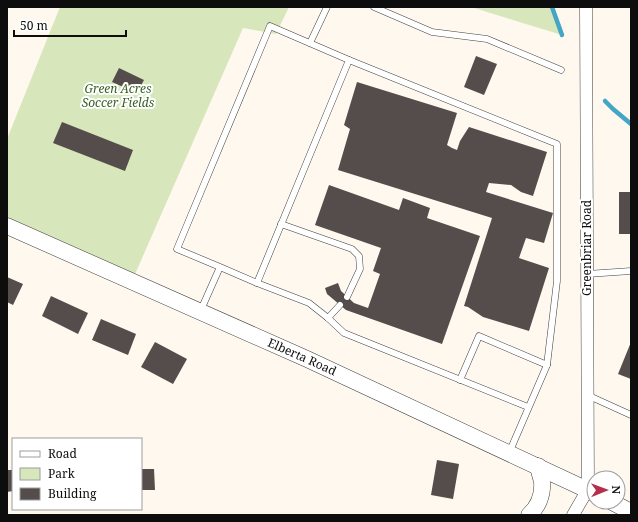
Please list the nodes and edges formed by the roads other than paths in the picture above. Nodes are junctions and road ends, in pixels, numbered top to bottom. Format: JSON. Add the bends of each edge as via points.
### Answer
{"nodes":[{"id":1,"x":327,"y":7,"type":"edge"},
{"id":2,"x":374,"y":7,"type":"edge"},
{"id":3,"x":586,"y":7,"type":"edge"},
{"id":4,"x":310,"y":43,"type":"junction"},
{"id":5,"x":349,"y":60,"type":"junction"},
{"id":6,"x":561,"y":70,"type":"dead end"},
{"id":7,"x":281,"y":224,"type":"junction"},
{"id":8,"x":7,"y":226,"type":"edge"},
{"id":9,"x":220,"y":267,"type":"junction"},
{"id":10,"x":631,"y":271,"type":"edge"},
{"id":11,"x":587,"y":274,"type":"junction"},
{"id":12,"x":257,"y":283,"type":"junction"},
{"id":13,"x":347,"y":297,"type":"dead end"},
{"id":14,"x":340,"y":305,"type":"dead end"},
{"id":15,"x":200,"y":312,"type":"junction"},
{"id":16,"x":328,"y":318,"type":"junction"},
{"id":17,"x":547,"y":366,"type":"junction"},
{"id":18,"x":460,"y":380,"type":"junction"},
{"id":19,"x":588,"y":395,"type":"junction"},
{"id":20,"x":528,"y":407,"type":"junction"},
{"id":21,"x":631,"y":415,"type":"edge"},
{"id":22,"x":509,"y":453,"type":"junction"},
{"id":23,"x":538,"y":466,"type":"junction"},
{"id":24,"x":590,"y":470,"type":"edge"},
{"id":25,"x":586,"y":489,"type":"edge"},
{"id":26,"x":586,"y":498,"type":"edge"},
{"id":27,"x":529,"y":515,"type":"edge"},
{"id":28,"x":573,"y":515,"type":"edge"}],
"edges":[{"from":1,"to":4,"type":"lane"},
{"from":2,"to":6,"type":"lane","via":[[432,32],[487,39]]},
{"from":3,"to":11,"type":"street","name":"Greenbriar Road"},
{"from":4,"to":5,"type":"lane"},
{"from":4,"to":9,"type":"lane","via":[[270,26],[177,249]]},
{"from":5,"to":7,"type":"lane"},
{"from":5,"to":17,"type":"lane","via":[[557,144],[557,281]]},
{"from":7,"to":12,"type":"lane"},
{"from":7,"to":13,"type":"lane","via":[[352,249],[359,256],[360,269]]},
{"from":8,"to":15,"type":"street","name":"Elberta Road"},
{"from":9,"to":12,"type":"lane"},
{"from":9,"to":15,"type":"lane"},
{"from":10,"to":11,"type":"lane"},
{"from":11,"to":19,"type":"street","name":"Greenbriar Road"},
{"from":12,"to":16,"type":"lane","via":[[309,303]]},
{"from":14,"to":16,"type":"lane"},
{"from":15,"to":22,"type":"street","name":"Elberta Road"},
{"from":16,"to":18,"type":"lane","via":[[344,334]]},
{"from":17,"to":18,"type":"lane","via":[[479,336]]},
{"from":17,"to":20,"type":"lane"},
{"from":18,"to":20,"type":"lane"},
{"from":19,"to":21,"type":"lane"},
{"from":19,"to":24,"type":"street","name":"Greenbriar Road"},
{"from":20,"to":22,"type":"lane"},
{"from":22,"to":23,"type":"street","name":"Elberta Road"},
{"from":23,"to":25,"type":"street","name":"Elberta Road"},
{"from":23,"to":27,"type":"street","via":[[542,484],[540,498]]},
{"from":26,"to":28,"type":"street"}]}
